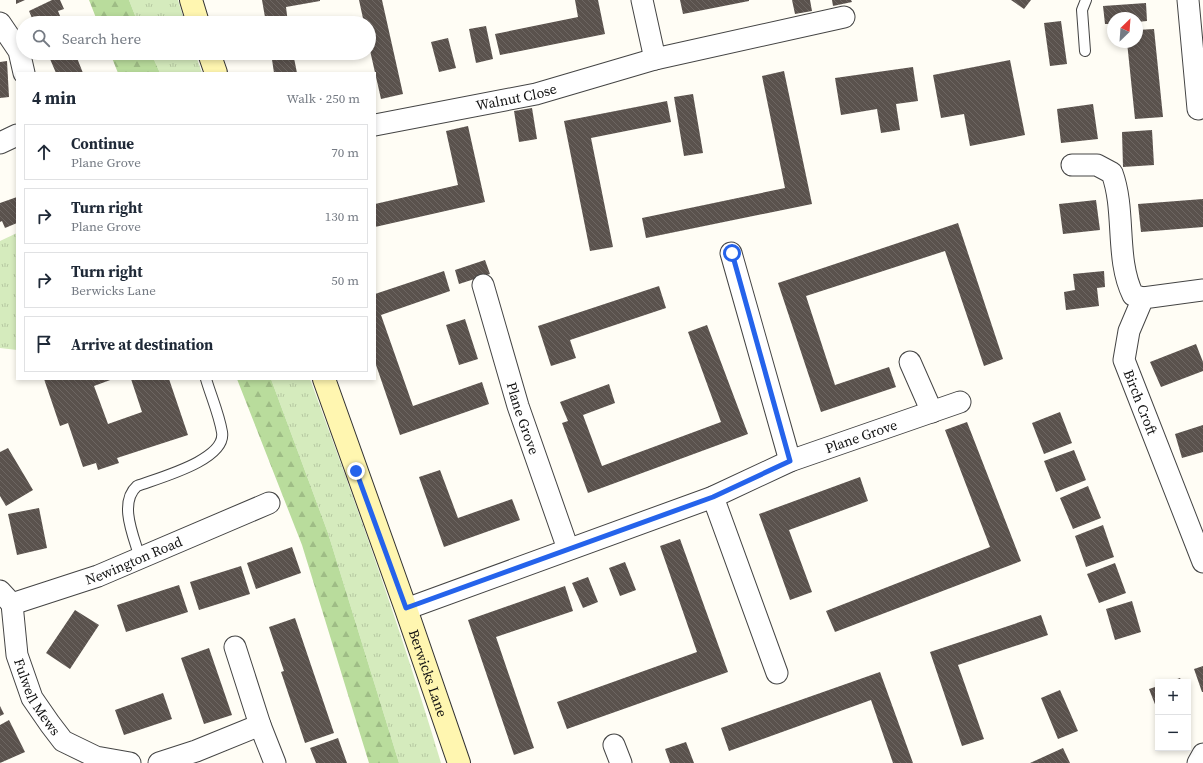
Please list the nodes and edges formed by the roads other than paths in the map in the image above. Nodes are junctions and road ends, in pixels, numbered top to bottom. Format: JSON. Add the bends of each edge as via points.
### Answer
{"nodes":[{"id":1,"x":191,"y":0,"type":"edge"},
{"id":2,"x":642,"y":0,"type":"edge"},
{"id":3,"x":1086,"y":0,"type":"edge"},
{"id":4,"x":1188,"y":0,"type":"edge"},
{"id":5,"x":196,"y":16,"type":"edge"},
{"id":6,"x":844,"y":17,"type":"dead end"},
{"id":7,"x":0,"y":23,"type":"edge"},
{"id":8,"x":16,"y":47,"type":"edge"},
{"id":9,"x":1085,"y":52,"type":"dead end"},
{"id":10,"x":655,"y":59,"type":"junction"},
{"id":11,"x":21,"y":60,"type":"edge"},
{"id":12,"x":211,"y":60,"type":"edge"},
{"id":13,"x":24,"y":72,"type":"edge"},
{"id":14,"x":216,"y":72,"type":"edge"},
{"id":15,"x":1198,"y":109,"type":"dead end"},
{"id":16,"x":376,"y":125,"type":"edge"},
{"id":17,"x":16,"y":135,"type":"edge"},
{"id":18,"x":0,"y":143,"type":"edge"},
{"id":19,"x":1072,"y":165,"type":"dead end"},
{"id":20,"x":732,"y":253,"type":"dead end"},
{"id":21,"x":483,"y":285,"type":"dead end"},
{"id":22,"x":1203,"y":290,"type":"edge"},
{"id":23,"x":1143,"y":298,"type":"junction"},
{"id":24,"x":910,"y":362,"type":"dead end"},
{"id":25,"x":206,"y":380,"type":"edge"},
{"id":26,"x":324,"y":380,"type":"edge"},
{"id":27,"x":960,"y":402,"type":"dead end"},
{"id":28,"x":932,"y":412,"type":"junction"},
{"id":29,"x":790,"y":461,"type":"junction"},
{"id":30,"x":713,"y":497,"type":"junction"},
{"id":31,"x":269,"y":504,"type":"dead end"},
{"id":32,"x":568,"y":549,"type":"junction"},
{"id":33,"x":140,"y":558,"type":"junction"},
{"id":34,"x":1203,"y":562,"type":"edge"},
{"id":35,"x":6,"y":597,"type":"edge"},
{"id":36,"x":406,"y":608,"type":"junction"},
{"id":37,"x":235,"y":648,"type":"dead end"},
{"id":38,"x":777,"y":673,"type":"dead end"},
{"id":39,"x":260,"y":725,"type":"junction"},
{"id":40,"x":1203,"y":754,"type":"edge"},
{"id":41,"x":130,"y":763,"type":"edge"},
{"id":42,"x":159,"y":763,"type":"edge"},
{"id":43,"x":275,"y":763,"type":"edge"},
{"id":44,"x":459,"y":763,"type":"edge"},
{"id":45,"x":1198,"y":763,"type":"edge"}],
"edges":[{"from":1,"to":5,"type":"street"},
{"from":2,"to":10,"type":"street"},
{"from":3,"to":9,"type":"lane","via":[[1082,10]]},
{"from":4,"to":15,"type":"street"},
{"from":6,"to":10,"type":"street","name":"Walnut Close"},
{"from":7,"to":8,"type":"street"},
{"from":10,"to":16,"type":"street","name":"Walnut Close","via":[[536,94]]},
{"from":11,"to":13,"type":"street"},
{"from":12,"to":14,"type":"street"},
{"from":17,"to":18,"type":"street"},
{"from":19,"to":23,"type":"street","via":[[1097,165],[1112,173],[1118,189],[1128,284],[1133,295]]},
{"from":20,"to":29,"type":"street"},
{"from":21,"to":32,"type":"street","name":"Plane Grove","via":[[518,406]]},
{"from":22,"to":23,"type":"street"},
{"from":23,"to":34,"type":"street","name":"Birch Croft","via":[[1129,332],[1124,360]]},
{"from":24,"to":28,"type":"street"},
{"from":25,"to":33,"type":"lane","via":[[223,433],[222,442],[213,453],[197,463],[137,486],[130,492],[128,500],[131,524]]},
{"from":26,"to":36,"type":"street","name":"Berwicks Lane"},
{"from":27,"to":28,"type":"street","name":"Plane Grove"},
{"from":28,"to":29,"type":"street","name":"Plane Grove"},
{"from":29,"to":30,"type":"street","name":"Plane Grove"},
{"from":30,"to":32,"type":"street","name":"Plane Grove"},
{"from":30,"to":38,"type":"street"},
{"from":31,"to":33,"type":"street","name":"Newington Road"},
{"from":32,"to":36,"type":"street","name":"Plane Grove"},
{"from":33,"to":35,"type":"street","name":"Newington Road","via":[[98,576]]},
{"from":35,"to":41,"type":"street","name":"Fulwell Mews","via":[[19,661],[32,698],[50,724],[63,741],[96,757]]},
{"from":36,"to":44,"type":"street","name":"Berwicks Lane"},
{"from":37,"to":39,"type":"street"},
{"from":39,"to":42,"type":"street","via":[[196,752]]},
{"from":39,"to":43,"type":"street"},
{"from":40,"to":45,"type":"street"}]}
